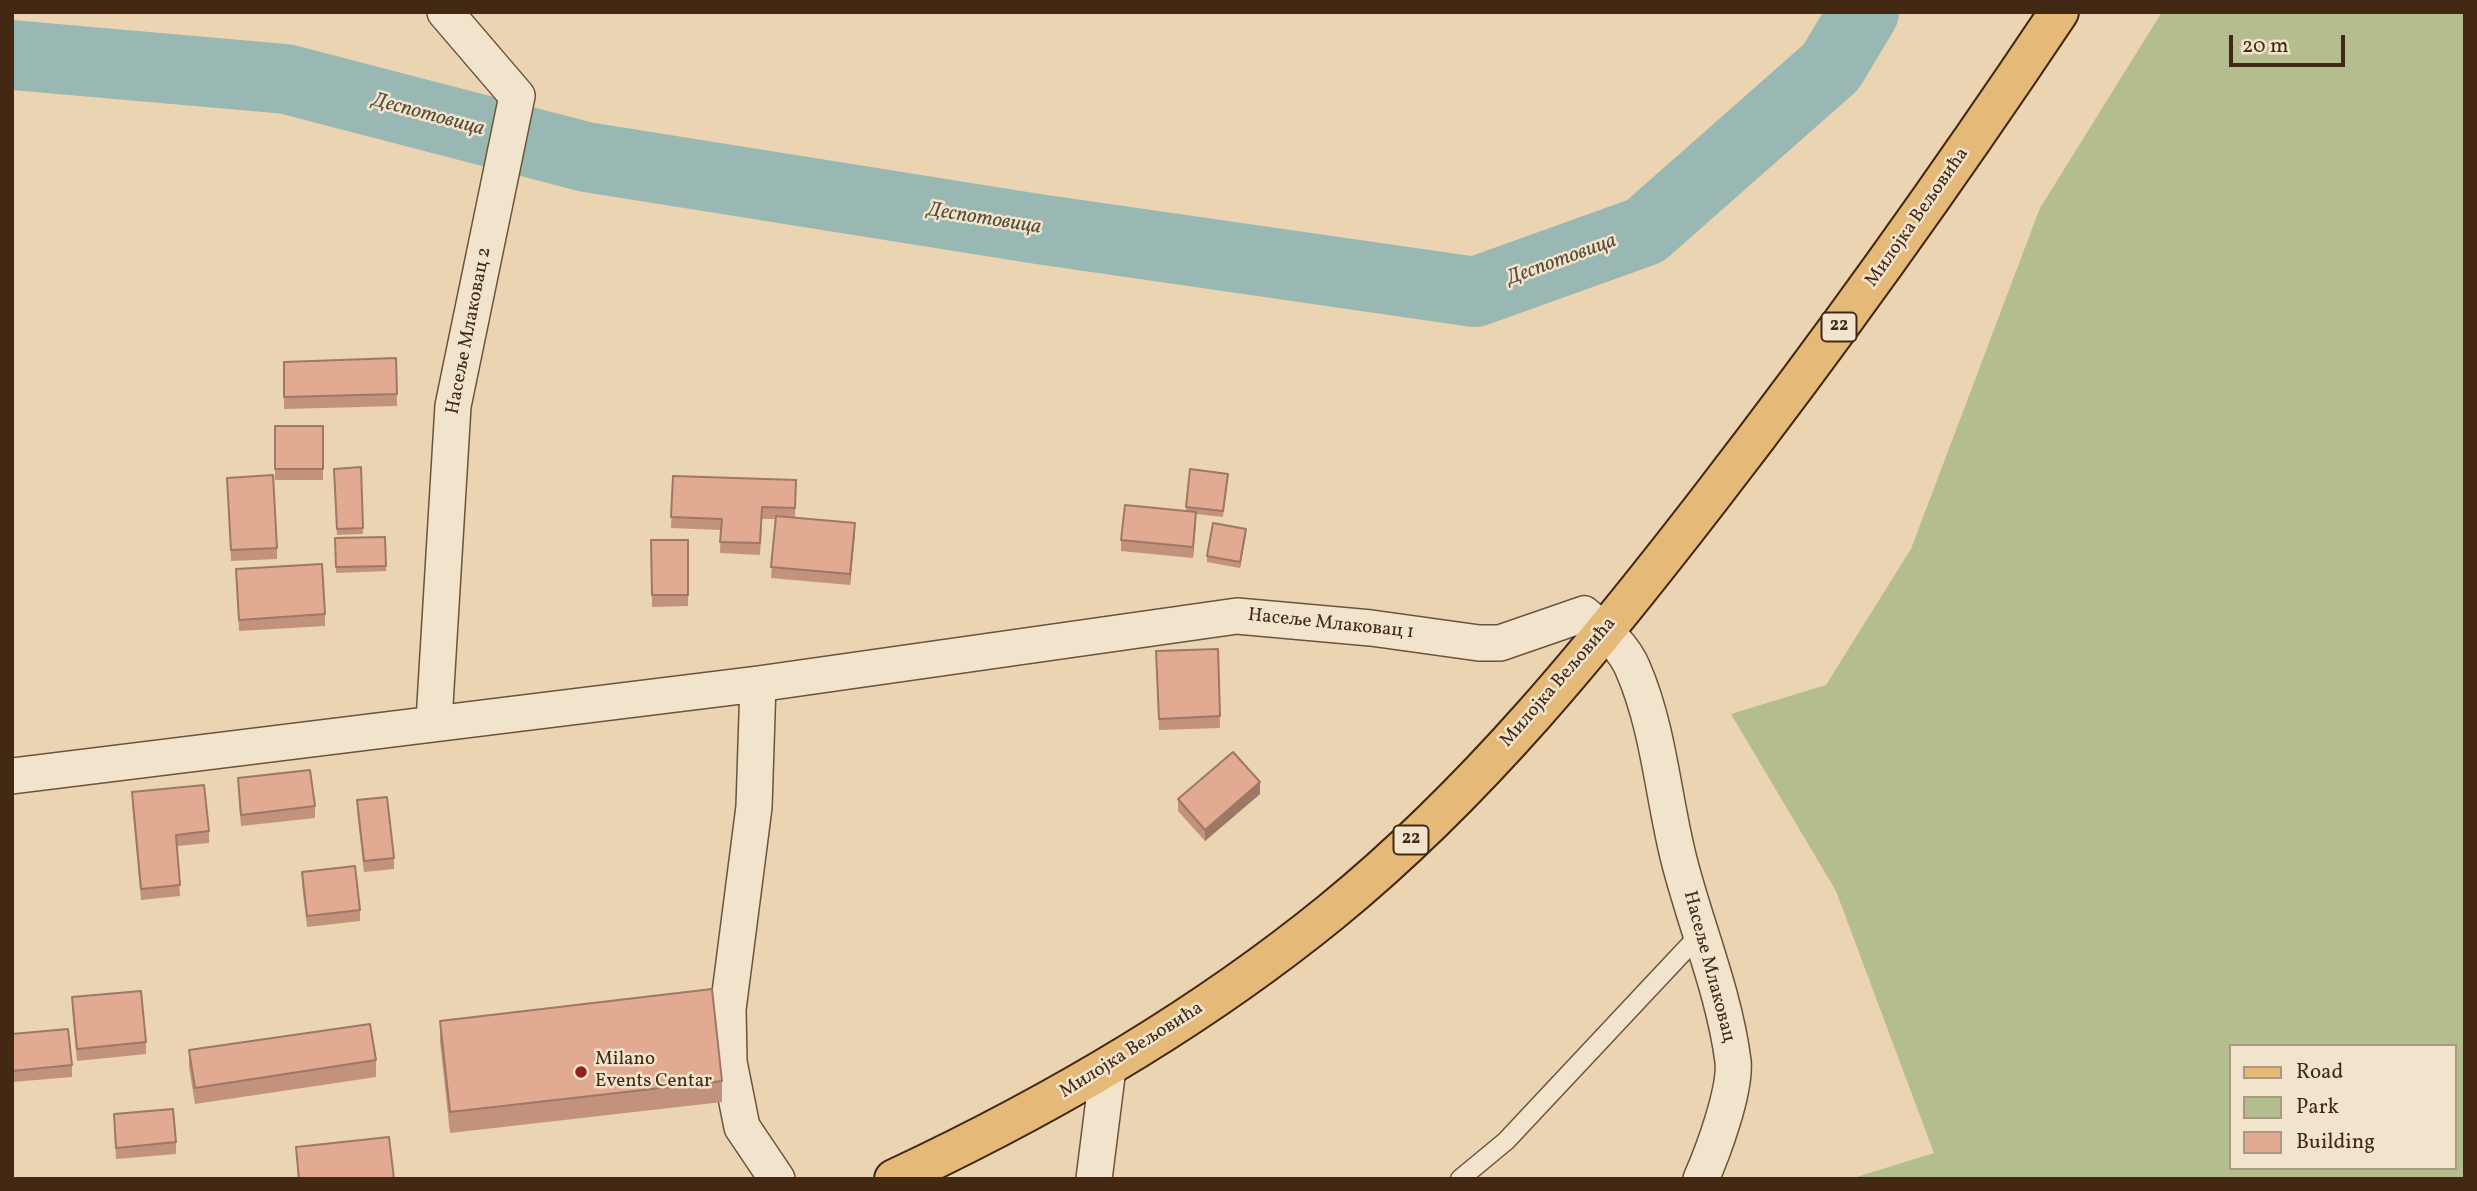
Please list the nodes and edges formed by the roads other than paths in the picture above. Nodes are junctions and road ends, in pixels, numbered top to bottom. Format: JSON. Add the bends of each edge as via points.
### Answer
{"nodes":[{"id":1,"x":445,"y":12,"type":"edge"},
{"id":2,"x":2059,"y":12,"type":"edge"},
{"id":3,"x":1604,"y":631,"type":"junction"},
{"id":4,"x":758,"y":684,"type":"junction"},
{"id":5,"x":434,"y":721,"type":"junction"},
{"id":6,"x":12,"y":776,"type":"edge"},
{"id":7,"x":1702,"y":932,"type":"junction"},
{"id":8,"x":1108,"y":1068,"type":"junction"},
{"id":9,"x":777,"y":1179,"type":"edge"},
{"id":10,"x":894,"y":1179,"type":"edge"},
{"id":11,"x":1094,"y":1179,"type":"edge"},
{"id":12,"x":1460,"y":1179,"type":"edge"},
{"id":13,"x":1701,"y":1179,"type":"edge"}],
"edges":[{"from":1,"to":5,"type":"street","name":"Насеље Млаковац 2","via":[[517,96],[453,406]]},
{"from":2,"to":3,"type":"main road","name":"Милојка Вељовића","number":"22","via":[[1867,290]]},
{"from":3,"to":4,"type":"street","name":"Насеље Млаковац 1","via":[[1584,614],[1500,643],[1479,643],[1237,616]]},
{"from":3,"to":7,"type":"street","name":"Насеље Млаковац","via":[[1633,668],[1658,753],[1683,878]]},
{"from":3,"to":8,"type":"main road","name":"Милојка Вељовића","number":"22","via":[[1482,772],[1386,864],[1264,964]]},
{"from":4,"to":5,"type":"street"},
{"from":4,"to":9,"type":"street","via":[[754,807],[728,1009],[729,1062],[742,1127]]},
{"from":5,"to":6,"type":"street"},
{"from":7,"to":12,"type":"lane","via":[[1506,1141]]},
{"from":7,"to":13,"type":"street","name":"Насеље Млаковац","via":[[1733,1064],[1719,1137]]},
{"from":8,"to":10,"type":"main road","name":"Милојка Вељовића","number":"22","via":[[983,1137]]},
{"from":8,"to":11,"type":"street"}]}
